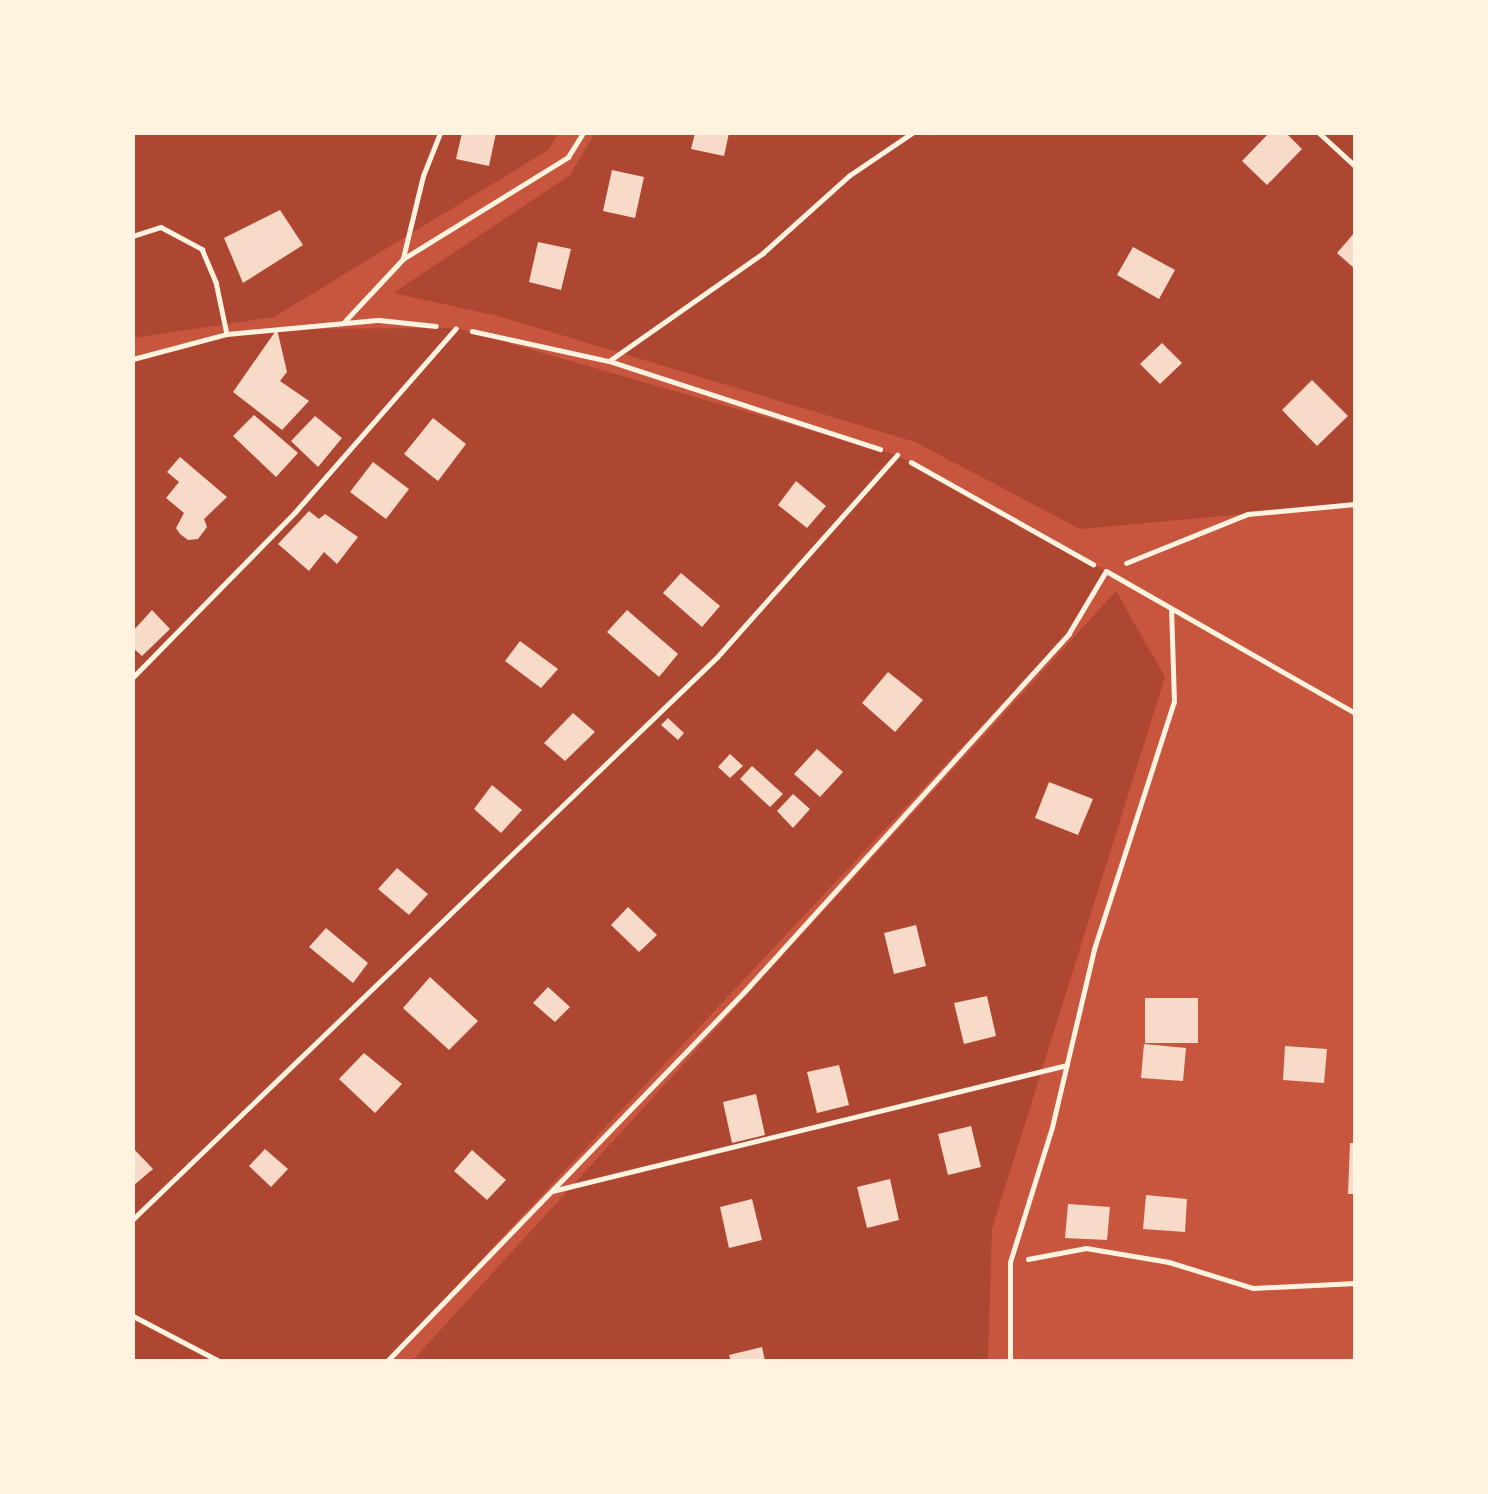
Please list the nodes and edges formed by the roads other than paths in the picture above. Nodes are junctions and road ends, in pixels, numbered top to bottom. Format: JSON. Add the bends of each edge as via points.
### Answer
{"nodes":[{"id":1,"x":1319,"y":133,"type":"edge"},
{"id":2,"x":1355,"y":166,"type":"edge"},
{"id":3,"x":456,"y":328,"type":"road end"},
{"id":4,"x":897,"y":455,"type":"road end"},
{"id":5,"x":1171,"y":608,"type":"junction"},
{"id":6,"x":133,"y":677,"type":"edge"},
{"id":7,"x":1355,"y":713,"type":"edge"},
{"id":8,"x":1067,"y":1065,"type":"junction"},
{"id":9,"x":552,"y":1191,"type":"junction"},
{"id":10,"x":133,"y":1219,"type":"edge"},
{"id":11,"x":133,"y":1316,"type":"edge"},
{"id":12,"x":219,"y":1361,"type":"edge"},
{"id":13,"x":387,"y":1361,"type":"edge"},
{"id":14,"x":1010,"y":1361,"type":"edge"}],
"edges":[{"from":1,"to":2,"type":"lane"},
{"from":3,"to":6,"type":"lane","via":[[295,512]]},
{"from":4,"to":10,"type":"lane","via":[[717,657]]},
{"from":5,"to":7,"type":"lane"},
{"from":5,"to":8,"type":"lane","via":[[1174,702],[1094,949]]},
{"from":5,"to":9,"type":"lane","via":[[1106,571],[1069,633],[744,992]]},
{"from":8,"to":9,"type":"lane"},
{"from":8,"to":14,"type":"lane","via":[[1010,1262]]},
{"from":9,"to":13,"type":"lane"},
{"from":11,"to":12,"type":"lane"}]}
